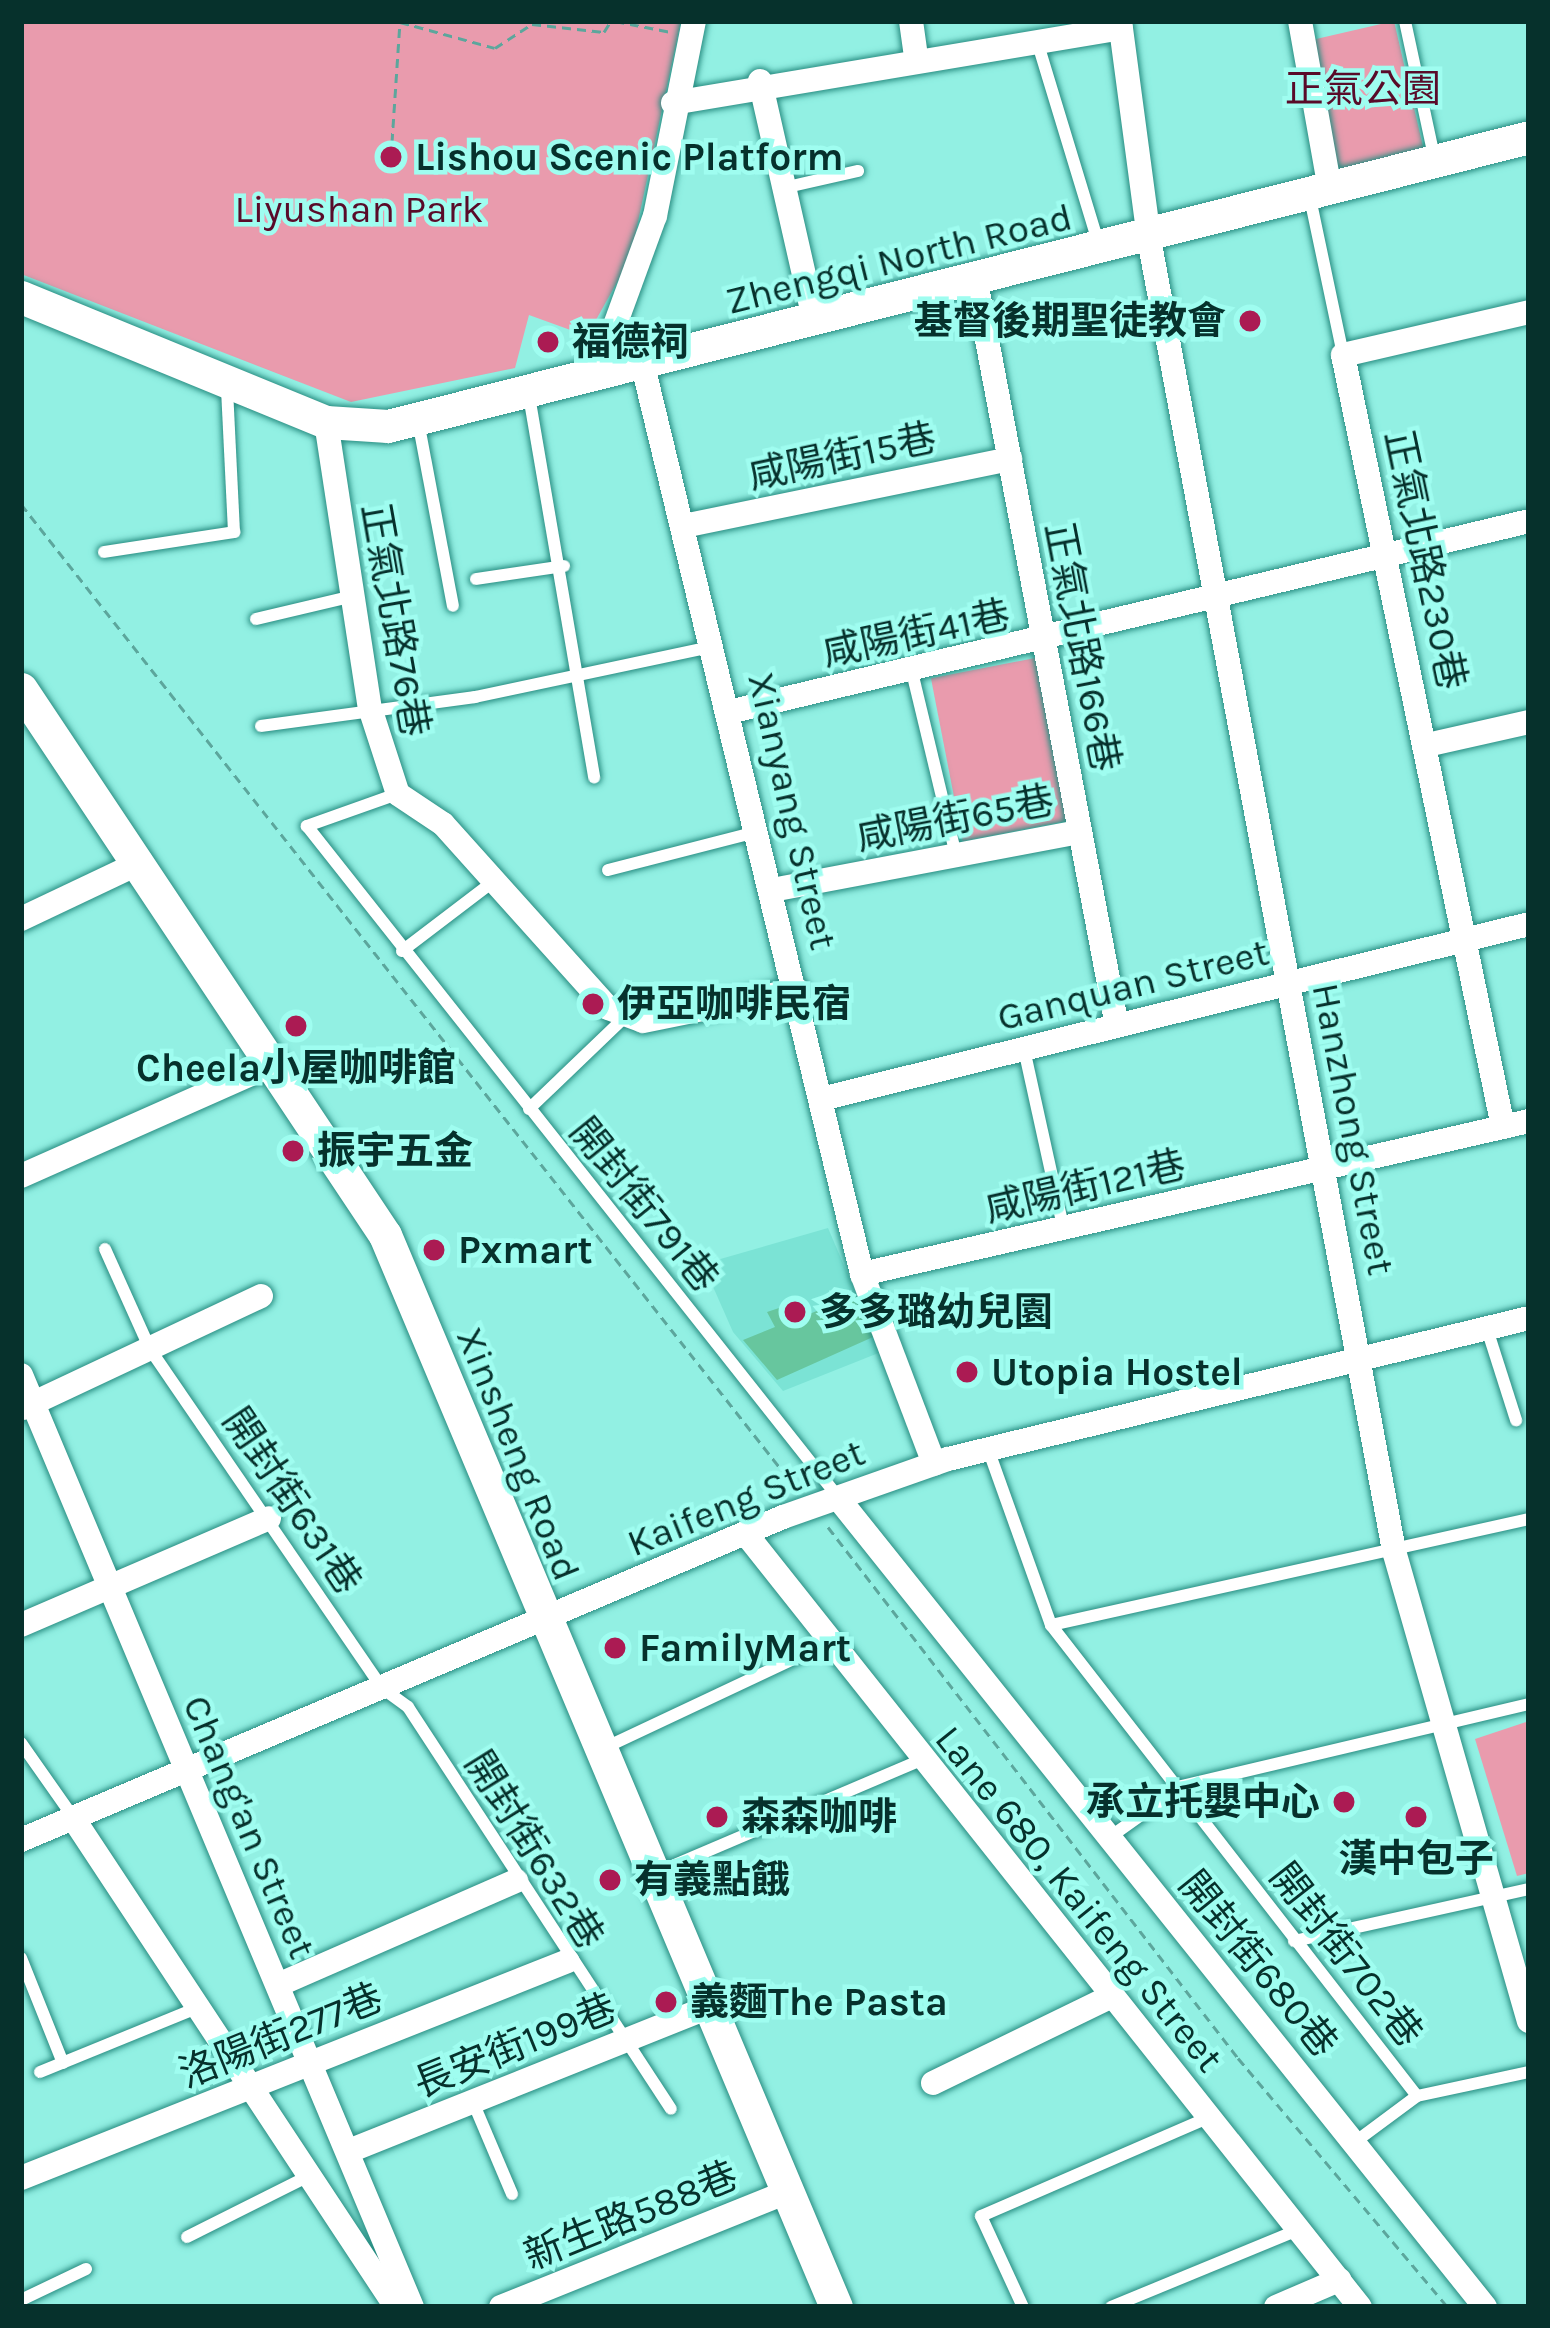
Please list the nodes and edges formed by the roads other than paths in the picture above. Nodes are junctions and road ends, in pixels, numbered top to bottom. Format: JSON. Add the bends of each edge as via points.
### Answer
{"nodes":[{"id":1,"x":911,"y":21,"type":"edge"},
{"id":2,"x":1300,"y":21,"type":"edge"},
{"id":3,"x":1405,"y":21,"type":"edge"},
{"id":4,"x":1121,"y":24,"type":"edge"},
{"id":5,"x":692,"y":28,"type":"edge"},
{"id":6,"x":1037,"y":40,"type":"junction"},
{"id":7,"x":916,"y":57,"type":"junction"},
{"id":8,"x":760,"y":81,"type":"junction"},
{"id":9,"x":673,"y":103,"type":"junction"},
{"id":10,"x":1529,"y":136,"type":"edge"},
{"id":11,"x":1436,"y":164,"type":"junction"},
{"id":12,"x":858,"y":171,"type":"dead end"},
{"id":13,"x":780,"y":188,"type":"junction"},
{"id":14,"x":1320,"y":193,"type":"junction"},
{"id":15,"x":1149,"y":239,"type":"junction"},
{"id":16,"x":1100,"y":251,"type":"junction"},
{"id":17,"x":976,"y":281,"type":"junction"},
{"id":18,"x":21,"y":297,"type":"edge"},
{"id":19,"x":1529,"y":312,"type":"edge"},
{"id":20,"x":815,"y":323,"type":"junction"},
{"id":21,"x":1343,"y":355,"type":"junction"},
{"id":22,"x":643,"y":366,"type":"junction"},
{"id":23,"x":596,"y":377,"type":"junction"},
{"id":24,"x":227,"y":380,"type":"junction"},
{"id":25,"x":530,"y":396,"type":"junction"},
{"id":26,"x":417,"y":419,"type":"junction"},
{"id":27,"x":326,"y":422,"type":"junction"},
{"id":28,"x":1010,"y":459,"type":"junction"},
{"id":29,"x":1529,"y":521,"type":"edge"},
{"id":30,"x":688,"y":525,"type":"junction"},
{"id":31,"x":104,"y":552,"type":"dead end"},
{"id":32,"x":1390,"y":558,"type":"junction"},
{"id":33,"x":564,"y":566,"type":"junction"},
{"id":34,"x":476,"y":579,"type":"dead end"},
{"id":35,"x":353,"y":596,"type":"junction"},
{"id":36,"x":1217,"y":603,"type":"junction"},
{"id":37,"x":453,"y":606,"type":"dead end"},
{"id":38,"x":256,"y":619,"type":"dead end"},
{"id":39,"x":1045,"y":644,"type":"junction"},
{"id":40,"x":716,"y":646,"type":"junction"},
{"id":41,"x":912,"y":672,"type":"junction"},
{"id":42,"x":581,"y":678,"type":"junction"},
{"id":43,"x":21,"y":689,"type":"edge"},
{"id":44,"x":370,"y":708,"type":"junction"},
{"id":45,"x":733,"y":711,"type":"junction"},
{"id":46,"x":1529,"y":722,"type":"edge"},
{"id":47,"x":261,"y":726,"type":"dead end"},
{"id":48,"x":1427,"y":745,"type":"junction"},
{"id":49,"x":594,"y":778,"type":"dead end"},
{"id":50,"x":398,"y":794,"type":"junction"},
{"id":51,"x":761,"y":831,"type":"junction"},
{"id":52,"x":1080,"y":832,"type":"junction"},
{"id":53,"x":956,"y":855,"type":"junction"},
{"id":54,"x":142,"y":862,"type":"junction"},
{"id":55,"x":608,"y":870,"type":"dead end"},
{"id":56,"x":494,"y":881,"type":"junction"},
{"id":57,"x":772,"y":890,"type":"junction"},
{"id":58,"x":21,"y":919,"type":"edge"},
{"id":59,"x":1529,"y":924,"type":"edge"},
{"id":60,"x":1466,"y":940,"type":"junction"},
{"id":61,"x":403,"y":951,"type":"junction"},
{"id":62,"x":1289,"y":983,"type":"junction"},
{"id":63,"x":797,"y":990,"type":"junction"},
{"id":64,"x":626,"y":1016,"type":"junction"},
{"id":65,"x":1117,"y":1026,"type":"junction"},
{"id":66,"x":1024,"y":1048,"type":"junction"},
{"id":67,"x":274,"y":1064,"type":"junction"},
{"id":68,"x":825,"y":1098,"type":"junction"},
{"id":69,"x":529,"y":1109,"type":"junction"},
{"id":70,"x":1529,"y":1121,"type":"edge"},
{"id":71,"x":1503,"y":1127,"type":"junction"},
{"id":72,"x":1324,"y":1170,"type":"junction"},
{"id":73,"x":21,"y":1176,"type":"edge"},
{"id":74,"x":1063,"y":1228,"type":"junction"},
{"id":75,"x":105,"y":1249,"type":"dead end"},
{"id":76,"x":862,"y":1274,"type":"junction"},
{"id":77,"x":261,"y":1296,"type":"dead end"},
{"id":78,"x":1529,"y":1318,"type":"edge"},
{"id":79,"x":1486,"y":1328,"type":"junction"},
{"id":80,"x":151,"y":1349,"type":"junction"},
{"id":81,"x":1360,"y":1359,"type":"junction"},
{"id":82,"x":21,"y":1375,"type":"edge"},
{"id":83,"x":27,"y":1406,"type":"edge"},
{"id":84,"x":1516,"y":1420,"type":"dead end"},
{"id":85,"x":988,"y":1449,"type":"junction"},
{"id":86,"x":934,"y":1464,"type":"junction"},
{"id":87,"x":838,"y":1498,"type":"junction"},
{"id":88,"x":269,"y":1518,"type":"junction"},
{"id":89,"x":1529,"y":1520,"type":"edge"},
{"id":90,"x":746,"y":1534,"type":"junction"},
{"id":91,"x":1394,"y":1551,"type":"junction"},
{"id":92,"x":111,"y":1587,"type":"junction"},
{"id":93,"x":540,"y":1621,"type":"junction"},
{"id":94,"x":21,"y":1625,"type":"edge"},
{"id":95,"x":1051,"y":1625,"type":"junction"},
{"id":96,"x":829,"y":1642,"type":"junction"},
{"id":97,"x":382,"y":1688,"type":"junction"},
{"id":98,"x":1529,"y":1704,"type":"edge"},
{"id":99,"x":1442,"y":1725,"type":"junction"},
{"id":100,"x":21,"y":1743,"type":"edge"},
{"id":101,"x":601,"y":1750,"type":"junction"},
{"id":102,"x":919,"y":1761,"type":"junction"},
{"id":103,"x":184,"y":1772,"type":"junction"},
{"id":104,"x":1182,"y":1786,"type":"junction"},
{"id":105,"x":73,"y":1818,"type":"junction"},
{"id":106,"x":1110,"y":1837,"type":"junction"},
{"id":107,"x":21,"y":1840,"type":"edge"},
{"id":108,"x":655,"y":1874,"type":"junction"},
{"id":109,"x":516,"y":1881,"type":"junction"},
{"id":110,"x":1529,"y":1889,"type":"edge"},
{"id":111,"x":1494,"y":1898,"type":"junction"},
{"id":112,"x":1294,"y":1941,"type":"junction"},
{"id":113,"x":21,"y":1958,"type":"edge"},
{"id":114,"x":568,"y":1961,"type":"junction"},
{"id":115,"x":278,"y":1984,"type":"junction"},
{"id":116,"x":1108,"y":1998,"type":"junction"},
{"id":117,"x":707,"y":2008,"type":"junction"},
{"id":118,"x":194,"y":2009,"type":"junction"},
{"id":119,"x":1529,"y":2021,"type":"edge"},
{"id":120,"x":627,"y":2041,"type":"junction"},
{"id":121,"x":312,"y":2062,"type":"junction"},
{"id":122,"x":62,"y":2063,"type":"junction"},
{"id":123,"x":40,"y":2072,"type":"dead end"},
{"id":124,"x":1529,"y":2072,"type":"edge"},
{"id":125,"x":933,"y":2083,"type":"dead end"},
{"id":126,"x":246,"y":2090,"type":"junction"},
{"id":127,"x":1417,"y":2096,"type":"junction"},
{"id":128,"x":473,"y":2102,"type":"junction"},
{"id":129,"x":670,"y":2109,"type":"dead end"},
{"id":130,"x":1209,"y":2117,"type":"junction"},
{"id":131,"x":1354,"y":2142,"type":"junction"},
{"id":132,"x":349,"y":2152,"type":"junction"},
{"id":133,"x":305,"y":2178,"type":"junction"},
{"id":134,"x":21,"y":2179,"type":"edge"},
{"id":135,"x":787,"y":2192,"type":"junction"},
{"id":136,"x":512,"y":2194,"type":"dead end"},
{"id":137,"x":1298,"y":2230,"type":"junction"},
{"id":138,"x":187,"y":2237,"type":"dead end"},
{"id":139,"x":86,"y":2270,"type":"dead end"},
{"id":140,"x":1339,"y":2280,"type":"junction"},
{"id":141,"x":21,"y":2300,"type":"edge"},
{"id":142,"x":396,"y":2307,"type":"edge"},
{"id":143,"x":412,"y":2307,"type":"edge"},
{"id":144,"x":501,"y":2307,"type":"edge"},
{"id":145,"x":836,"y":2307,"type":"edge"},
{"id":146,"x":1023,"y":2307,"type":"edge"},
{"id":147,"x":1111,"y":2307,"type":"edge"},
{"id":148,"x":1276,"y":2307,"type":"edge"},
{"id":149,"x":1360,"y":2307,"type":"edge"},
{"id":150,"x":1485,"y":2307,"type":"edge"}],
"edges":[{"from":1,"to":7,"type":"street"},
{"from":2,"to":14,"type":"street"},
{"from":3,"to":11,"type":"lane"},
{"from":4,"to":6,"type":"street"},
{"from":4,"to":15,"type":"street","name":"Hanzhong Street"},
{"from":5,"to":9,"type":"street"},
{"from":6,"to":7,"type":"street"},
{"from":6,"to":16,"type":"lane"},
{"from":7,"to":8,"type":"street"},
{"from":8,"to":9,"type":"street"},
{"from":8,"to":13,"type":"street"},
{"from":9,"to":23,"type":"street","via":[[655,217]]},
{"from":10,"to":11,"type":"street","name":"Zhengqi North Road"},
{"from":11,"to":14,"type":"street","name":"Zhengqi North Road"},
{"from":12,"to":13,"type":"lane"},
{"from":13,"to":20,"type":"street"},
{"from":14,"to":15,"type":"street","name":"Zhengqi North Road"},
{"from":14,"to":21,"type":"lane","name":"正氣北路230巷"},
{"from":15,"to":16,"type":"street","name":"Zhengqi North Road"},
{"from":15,"to":36,"type":"street","name":"Hanzhong Street"},
{"from":16,"to":17,"type":"street","name":"Zhengqi North Road"},
{"from":17,"to":20,"type":"street","name":"Zhengqi North Road"},
{"from":17,"to":28,"type":"street","name":"正氣北路166巷"},
{"from":18,"to":24,"type":"street","name":"Zhengqi North Road"},
{"from":19,"to":21,"type":"street"},
{"from":20,"to":22,"type":"street","name":"Zhengqi North Road"},
{"from":21,"to":32,"type":"street","name":"正氣北路230巷"},
{"from":22,"to":23,"type":"street","name":"Zhengqi North Road"},
{"from":22,"to":30,"type":"street","name":"Xianyang Street"},
{"from":23,"to":25,"type":"street","name":"Zhengqi North Road"},
{"from":24,"to":27,"type":"street","name":"Zhengqi North Road"},
{"from":24,"to":31,"type":"lane","via":[[234,532]]},
{"from":25,"to":26,"type":"street","name":"Zhengqi North Road"},
{"from":25,"to":33,"type":"lane"},
{"from":26,"to":27,"type":"street","name":"Zhengqi North Road"},
{"from":26,"to":37,"type":"lane"},
{"from":27,"to":35,"type":"street","name":"正氣北路76巷"},
{"from":28,"to":30,"type":"street","name":"咸陽街15巷"},
{"from":28,"to":39,"type":"street","name":"正氣北路166巷"},
{"from":29,"to":32,"type":"street","name":"咸陽街41巷"},
{"from":30,"to":40,"type":"street","name":"Xianyang Street"},
{"from":32,"to":36,"type":"street","name":"咸陽街41巷"},
{"from":32,"to":48,"type":"street","name":"正氣北路230巷"},
{"from":33,"to":34,"type":"lane"},
{"from":33,"to":42,"type":"lane"},
{"from":35,"to":38,"type":"lane"},
{"from":35,"to":44,"type":"street","name":"正氣北路76巷"},
{"from":36,"to":39,"type":"street","name":"咸陽街41巷"},
{"from":36,"to":62,"type":"street","name":"Hanzhong Street"},
{"from":39,"to":41,"type":"street","name":"咸陽街41巷"},
{"from":39,"to":52,"type":"street","name":"正氣北路166巷"},
{"from":40,"to":42,"type":"lane"},
{"from":40,"to":45,"type":"street","name":"Xianyang Street"},
{"from":41,"to":45,"type":"street","name":"咸陽街41巷"},
{"from":41,"to":53,"type":"lane"},
{"from":42,"to":44,"type":"lane"},
{"from":42,"to":49,"type":"lane"},
{"from":43,"to":54,"type":"street","name":"Xinsheng Road"},
{"from":44,"to":47,"type":"lane"},
{"from":44,"to":50,"type":"street","name":"正氣北路76巷"},
{"from":45,"to":51,"type":"street","name":"Xianyang Street"},
{"from":46,"to":48,"type":"street"},
{"from":48,"to":60,"type":"street","name":"正氣北路230巷"},
{"from":50,"to":56,"type":"street","name":"正氣北路76巷"},
{"from":50,"to":61,"type":"lane","name":"開封街791巷","via":[[307,826]]},
{"from":51,"to":55,"type":"lane"},
{"from":51,"to":57,"type":"street","name":"Xianyang Street"},
{"from":52,"to":53,"type":"street","name":"咸陽街65巷"},
{"from":52,"to":65,"type":"street","name":"正氣北路166巷"},
{"from":53,"to":57,"type":"street","name":"咸陽街65巷"},
{"from":54,"to":58,"type":"street"},
{"from":54,"to":67,"type":"street","name":"Xinsheng Road"},
{"from":56,"to":61,"type":"lane"},
{"from":56,"to":64,"type":"street","name":"正氣北路76巷"},
{"from":57,"to":63,"type":"street","name":"Xianyang Street"},
{"from":59,"to":60,"type":"street","name":"Ganquan Street"},
{"from":60,"to":62,"type":"street","name":"Ganquan Street"},
{"from":60,"to":71,"type":"street","name":"正氣北路230巷"},
{"from":61,"to":69,"type":"lane","name":"開封街791巷"},
{"from":62,"to":65,"type":"street","name":"Ganquan Street"},
{"from":62,"to":72,"type":"street","name":"Hanzhong Street"},
{"from":63,"to":64,"type":"street"},
{"from":63,"to":68,"type":"street","name":"Xianyang Street"},
{"from":64,"to":69,"type":"lane"},
{"from":65,"to":66,"type":"street","name":"Ganquan Street"},
{"from":66,"to":68,"type":"street","name":"Ganquan Street"},
{"from":66,"to":74,"type":"lane"},
{"from":67,"to":73,"type":"street"},
{"from":67,"to":93,"type":"street","name":"Xinsheng Road","via":[[385,1235]]},
{"from":68,"to":76,"type":"street","name":"Xianyang Street"},
{"from":69,"to":87,"type":"lane","name":"開封街791巷"},
{"from":70,"to":71,"type":"street","name":"咸陽街121巷"},
{"from":71,"to":72,"type":"street","name":"咸陽街121巷"},
{"from":72,"to":74,"type":"street","name":"咸陽街121巷"},
{"from":72,"to":81,"type":"street","name":"Hanzhong Street"},
{"from":74,"to":76,"type":"street","name":"咸陽街121巷"},
{"from":75,"to":80,"type":"lane","name":"開封街631巷"},
{"from":76,"to":86,"type":"street","name":"Xianyang Street"},
{"from":77,"to":80,"type":"street"},
{"from":78,"to":79,"type":"street","name":"Kaifeng Street"},
{"from":79,"to":81,"type":"street","name":"Kaifeng Street"},
{"from":79,"to":84,"type":"lane"},
{"from":80,"to":83,"type":"street"},
{"from":80,"to":88,"type":"lane","name":"開封街631巷"},
{"from":81,"to":85,"type":"street","name":"Kaifeng Street"},
{"from":81,"to":91,"type":"street","name":"Hanzhong Street"},
{"from":82,"to":83,"type":"street","name":"Chang'an Street"},
{"from":83,"to":92,"type":"street","name":"Chang'an Street"},
{"from":85,"to":86,"type":"street","name":"Kaifeng Street"},
{"from":85,"to":95,"type":"lane","name":"開封街702巷"},
{"from":86,"to":87,"type":"street","name":"Kaifeng Street"},
{"from":87,"to":90,"type":"street","name":"Kaifeng Street"},
{"from":87,"to":106,"type":"street","name":"開封街680巷"},
{"from":88,"to":92,"type":"street"},
{"from":88,"to":97,"type":"lane","name":"開封街631巷"},
{"from":89,"to":91,"type":"lane"},
{"from":90,"to":93,"type":"street","name":"Kaifeng Street"},
{"from":90,"to":96,"type":"street","name":"Lane 680, Kaifeng Street"},
{"from":91,"to":95,"type":"lane"},
{"from":91,"to":99,"type":"street","name":"Hanzhong Street"},
{"from":92,"to":94,"type":"street"},
{"from":92,"to":103,"type":"street","name":"Chang'an Street"},
{"from":93,"to":97,"type":"street","name":"Kaifeng Street"},
{"from":93,"to":101,"type":"street","name":"Xinsheng Road"},
{"from":95,"to":104,"type":"lane","name":"開封街702巷"},
{"from":96,"to":101,"type":"lane"},
{"from":96,"to":102,"type":"street","name":"Lane 680, Kaifeng Street"},
{"from":97,"to":103,"type":"street","name":"Kaifeng Street"},
{"from":97,"to":109,"type":"lane","name":"開封街632巷","via":[[408,1707]]},
{"from":98,"to":99,"type":"lane"},
{"from":99,"to":104,"type":"lane"},
{"from":99,"to":111,"type":"street","name":"Hanzhong Street"},
{"from":100,"to":105,"type":"lane"},
{"from":101,"to":108,"type":"street","name":"Xinsheng Road"},
{"from":102,"to":108,"type":"lane"},
{"from":102,"to":116,"type":"street","name":"Lane 680, Kaifeng Street"},
{"from":103,"to":105,"type":"street","name":"Kaifeng Street"},
{"from":103,"to":115,"type":"street","name":"Chang'an Street"},
{"from":104,"to":106,"type":"lane"},
{"from":104,"to":112,"type":"lane","name":"開封街702巷"},
{"from":105,"to":107,"type":"street","name":"Kaifeng Street"},
{"from":105,"to":118,"type":"street"},
{"from":106,"to":131,"type":"street","name":"開封街680巷"},
{"from":108,"to":117,"type":"street","name":"Xinsheng Road"},
{"from":109,"to":114,"type":"lane","name":"開封街632巷"},
{"from":109,"to":115,"type":"street"},
{"from":110,"to":111,"type":"lane"},
{"from":111,"to":112,"type":"lane"},
{"from":111,"to":119,"type":"street","name":"Hanzhong Street"},
{"from":112,"to":127,"type":"lane","name":"開封街702巷"},
{"from":113,"to":122,"type":"lane"},
{"from":114,"to":120,"type":"lane","name":"開封街632巷"},
{"from":114,"to":121,"type":"street","name":"洛陽街277巷"},
{"from":115,"to":121,"type":"street","name":"Chang'an Street"},
{"from":116,"to":125,"type":"street"},
{"from":116,"to":130,"type":"street","name":"Lane 680, Kaifeng Street"},
{"from":117,"to":120,"type":"street","name":"長安街199巷"},
{"from":117,"to":135,"type":"street","name":"Xinsheng Road"},
{"from":118,"to":122,"type":"lane"},
{"from":118,"to":126,"type":"street"},
{"from":120,"to":128,"type":"street","name":"長安街199巷"},
{"from":120,"to":129,"type":"lane","name":"開封街632巷"},
{"from":121,"to":126,"type":"street","name":"洛陽街277巷"},
{"from":121,"to":132,"type":"street","name":"Chang'an Street"},
{"from":122,"to":123,"type":"lane"},
{"from":124,"to":127,"type":"lane"},
{"from":126,"to":133,"type":"street"},
{"from":126,"to":134,"type":"street","name":"洛陽街277巷"},
{"from":127,"to":131,"type":"lane"},
{"from":128,"to":132,"type":"street","name":"長安街199巷"},
{"from":128,"to":136,"type":"lane"},
{"from":130,"to":137,"type":"street","name":"Lane 680, Kaifeng Street"},
{"from":130,"to":146,"type":"lane","via":[[981,2216]]},
{"from":131,"to":150,"type":"street","name":"開封街680巷"},
{"from":132,"to":143,"type":"street","name":"Chang'an Street"},
{"from":133,"to":138,"type":"lane"},
{"from":133,"to":142,"type":"street"},
{"from":135,"to":144,"type":"street","name":"新生路588巷"},
{"from":135,"to":145,"type":"street","name":"Xinsheng Road"},
{"from":137,"to":140,"type":"street","name":"Lane 680, Kaifeng Street"},
{"from":137,"to":147,"type":"lane"},
{"from":139,"to":141,"type":"lane"},
{"from":140,"to":148,"type":"street"},
{"from":140,"to":149,"type":"street","name":"Lane 680, Kaifeng Street"}]}
